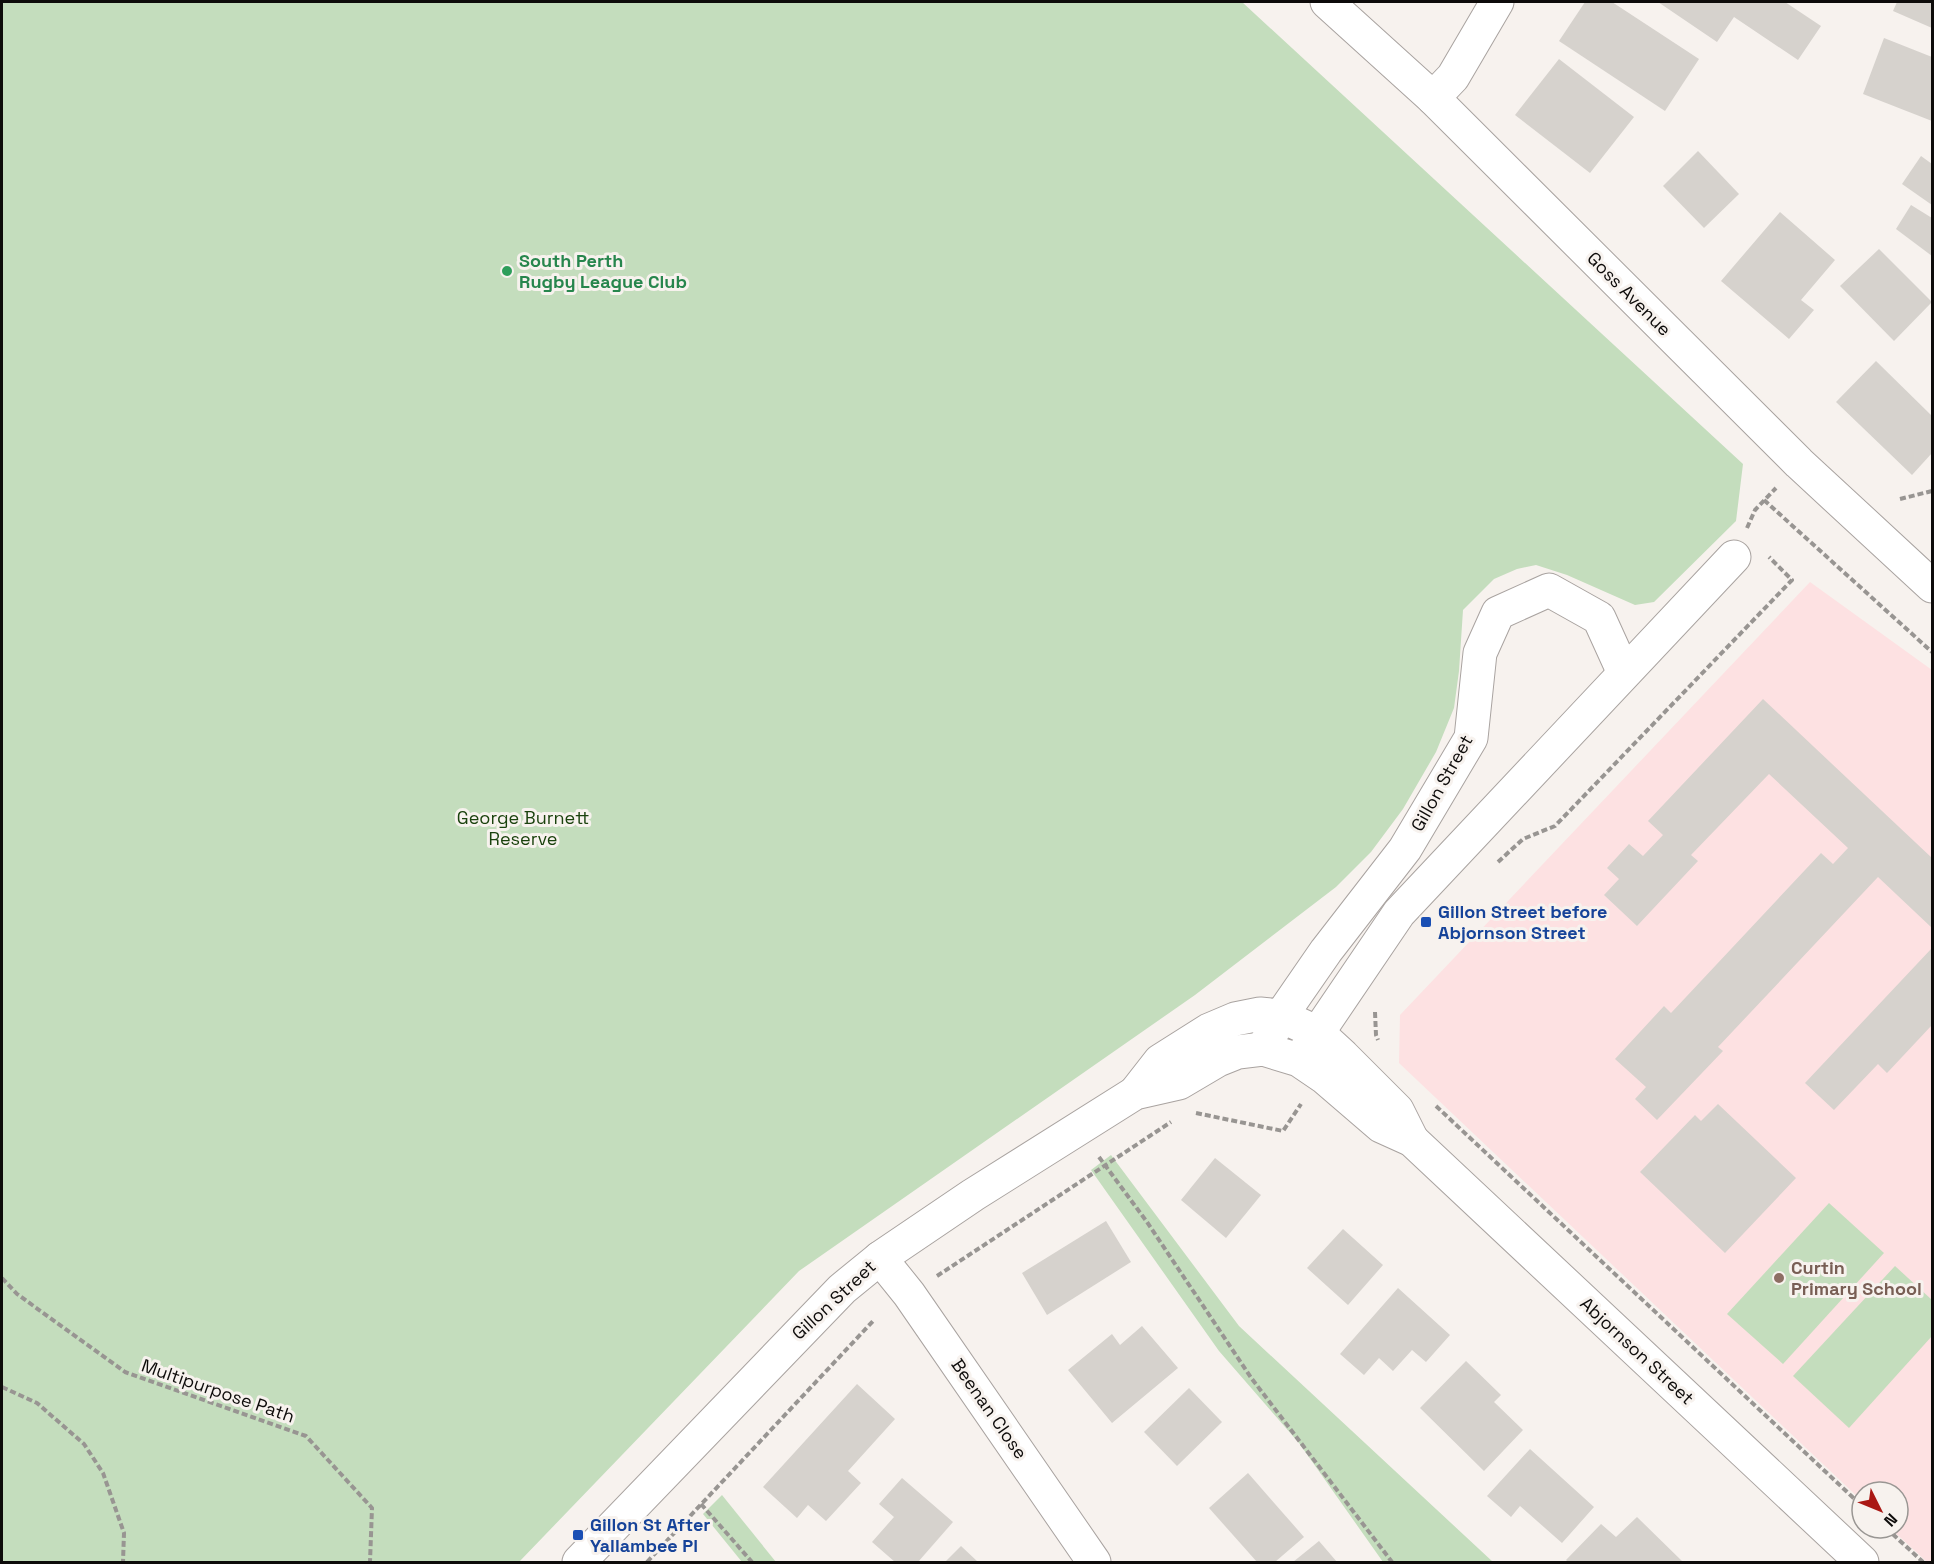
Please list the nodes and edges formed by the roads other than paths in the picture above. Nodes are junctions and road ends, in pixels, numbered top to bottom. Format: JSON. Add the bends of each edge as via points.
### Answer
{"nodes":[{"id":1,"x":1327,"y":2,"type":"edge"},
{"id":2,"x":1497,"y":2,"type":"edge"},
{"id":3,"x":1433,"y":98,"type":"junction"},
{"id":4,"x":1734,"y":557,"type":"road end"},
{"id":5,"x":1932,"y":586,"type":"edge"},
{"id":6,"x":1624,"y":673,"type":"junction"},
{"id":7,"x":1281,"y":1016,"type":"junction"},
{"id":8,"x":1318,"y":1033,"type":"junction"},
{"id":9,"x":1263,"y":1049,"type":"junction"},
{"id":10,"x":1299,"y":1060,"type":"junction"},
{"id":11,"x":1135,"y":1093,"type":"junction"},
{"id":12,"x":1412,"y":1140,"type":"junction"},
{"id":13,"x":880,"y":1258,"type":"junction"},
{"id":14,"x":579,"y":1563,"type":"edge"},
{"id":15,"x":1094,"y":1563,"type":"edge"},
{"id":16,"x":1862,"y":1563,"type":"edge"}],
"edges":[{"from":1,"to":3,"type":"street","name":"Goss Avenue"},
{"from":2,"to":3,"type":"street","via":[[1453,77]]},
{"from":3,"to":5,"type":"street","name":"Goss Avenue","via":[[1799,463]]},
{"from":4,"to":6,"type":"street"},
{"from":6,"to":7,"type":"street","name":"Gillon Street","via":[[1599,618],[1549,590],[1498,613],[1480,653],[1471,738],[1405,849]]},
{"from":6,"to":8,"type":"street","via":[[1399,913]]},
{"from":7,"to":8,"type":"street","name":"Gillon Street"},
{"from":7,"to":9,"type":"street","name":"Gillon Street"},
{"from":7,"to":11,"type":"street","name":"Gillon Street","via":[[1260,1014],[1209,1030],[1160,1061]]},
{"from":8,"to":10,"type":"street"},
{"from":8,"to":12,"type":"street","name":"Abjornson Street","via":[[1397,1110]]},
{"from":9,"to":10,"type":"street","name":"Gillon Street"},
{"from":9,"to":11,"type":"street","name":"Gillon Street","via":[[1238,1052],[1179,1083]]},
{"from":10,"to":12,"type":"street","name":"Abjornson Street","via":[[1381,1126]]},
{"from":11,"to":13,"type":"street","name":"Gillon Street"},
{"from":12,"to":16,"type":"street","name":"Abjornson Street"},
{"from":13,"to":14,"type":"street","name":"Gillon Street","via":[[801,1330]]},
{"from":13,"to":15,"type":"street","name":"Beenan Close","via":[[909,1294]]}]}
